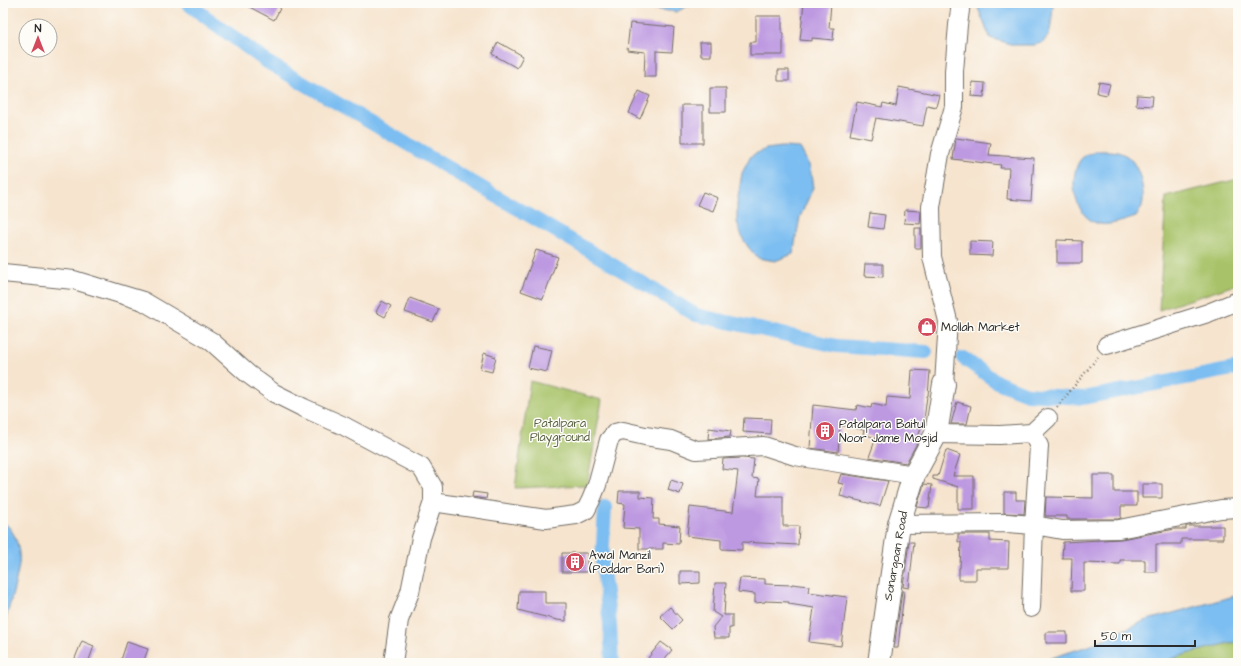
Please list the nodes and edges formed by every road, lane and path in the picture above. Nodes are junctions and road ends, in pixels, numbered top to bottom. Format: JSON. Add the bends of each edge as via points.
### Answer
{"nodes":[{"id":1,"x":961,"y":3,"type":"edge"},
{"id":2,"x":3,"y":274,"type":"edge"},
{"id":3,"x":1238,"y":301,"type":"edge"},
{"id":4,"x":1107,"y":345,"type":"joint"},
{"id":5,"x":944,"y":384,"type":"joint"},
{"id":6,"x":1048,"y":418,"type":"joint"},
{"id":7,"x":1032,"y":433,"type":"junction"},
{"id":8,"x":936,"y":434,"type":"junction"},
{"id":9,"x":914,"y":475,"type":"junction"},
{"id":10,"x":433,"y":502,"type":"junction"},
{"id":11,"x":1238,"y":508,"type":"edge"},
{"id":12,"x":899,"y":524,"type":"junction"},
{"id":13,"x":1034,"y":525,"type":"junction"},
{"id":14,"x":1032,"y":608,"type":"dead end"},
{"id":15,"x":393,"y":663,"type":"edge"},
{"id":16,"x":879,"y":663,"type":"edge"}],
"edges":[{"from":1,"to":5,"type":"street","via":[[954,71],[954,107],[940,154],[931,207],[932,256],[948,321]]},
{"from":2,"to":10,"type":"street","via":[[74,280],[143,301],[210,341],[274,393],[344,426],[421,468],[433,487]]},
{"from":3,"to":4,"type":"street"},
{"from":4,"to":6,"type":"path"},
{"from":5,"to":8,"type":"main road","name":"Sonargoan Road"},
{"from":6,"to":7,"type":"street"},
{"from":7,"to":8,"type":"street"},
{"from":7,"to":13,"type":"street","via":[[1039,446]]},
{"from":8,"to":9,"type":"main road","name":"Sonargoan Road"},
{"from":9,"to":10,"type":"street","via":[[795,456],[764,446],[696,450],[671,440],[623,431],[616,433],[609,440],[598,485],[586,510],[576,515],[546,519]]},
{"from":9,"to":12,"type":"main road","name":"Sonargoan Road"},
{"from":10,"to":15,"type":"street","via":[[421,538],[410,592],[399,620]]},
{"from":11,"to":13,"type":"street","via":[[1119,529],[1062,530]]},
{"from":12,"to":13,"type":"street"},
{"from":12,"to":16,"type":"main road","name":"Sonargoan Road"},
{"from":13,"to":14,"type":"street"}]}
